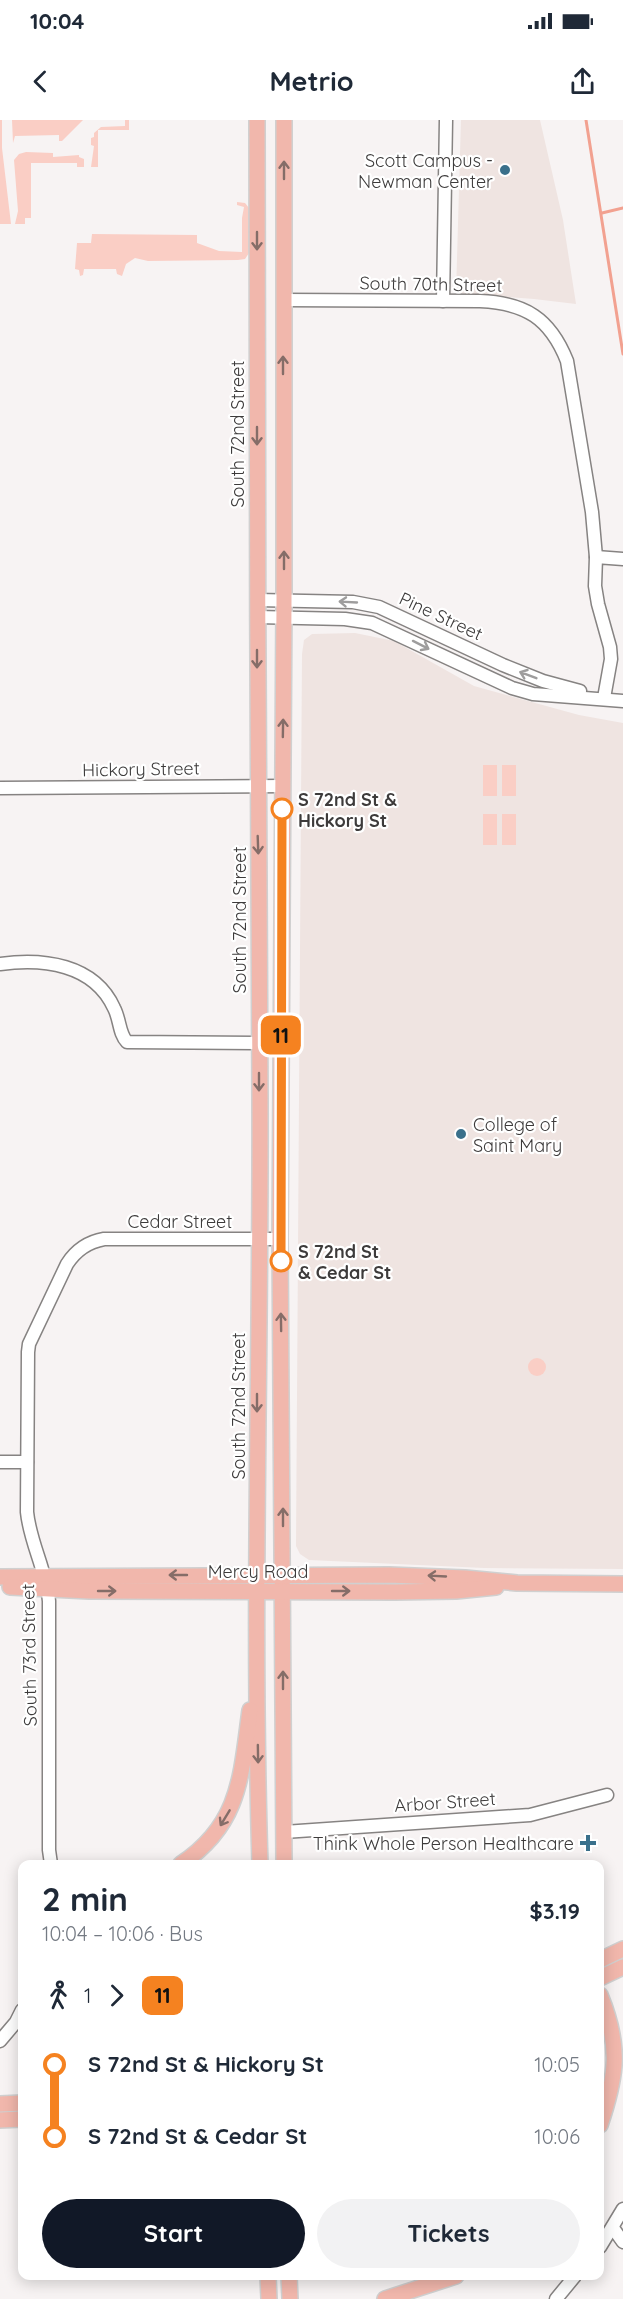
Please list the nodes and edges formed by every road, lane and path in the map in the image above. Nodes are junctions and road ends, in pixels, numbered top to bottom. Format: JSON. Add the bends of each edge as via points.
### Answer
{"nodes":[{"id":1,"x":257,"y":120,"type":"edge"},
{"id":2,"x":284,"y":120,"type":"edge"},
{"id":3,"x":446,"y":120,"type":"edge"},
{"id":4,"x":284,"y":300,"type":"junction"},
{"id":5,"x":443,"y":301,"type":"junction"},
{"id":6,"x":596,"y":557,"type":"junction"},
{"id":7,"x":623,"y":559,"type":"edge"},
{"id":8,"x":257,"y":600,"type":"junction"},
{"id":9,"x":284,"y":602,"type":"junction"},
{"id":10,"x":257,"y":617,"type":"junction"},
{"id":11,"x":284,"y":618,"type":"junction"},
{"id":12,"x":604,"y":698,"type":"junction"},
{"id":13,"x":623,"y":701,"type":"edge"},
{"id":14,"x":257,"y":786,"type":"junction"},
{"id":15,"x":282,"y":786,"type":"junction"},
{"id":16,"x":0,"y":788,"type":"edge"},
{"id":17,"x":0,"y":964,"type":"edge"},
{"id":18,"x":259,"y":1043,"type":"junction"},
{"id":19,"x":259,"y":1239,"type":"junction"},
{"id":20,"x":280,"y":1239,"type":"junction"},
{"id":21,"x":82,"y":1247,"type":"joint"},
{"id":22,"x":0,"y":1462,"type":"edge"},
{"id":23,"x":27,"y":1462,"type":"junction"},
{"id":24,"x":257,"y":1575,"type":"junction"},
{"id":25,"x":283,"y":1575,"type":"junction"},
{"id":26,"x":0,"y":1576,"type":"edge"},
{"id":27,"x":47,"y":1582,"type":"junction"},
{"id":28,"x":517,"y":1584,"type":"junction"},
{"id":29,"x":623,"y":1584,"type":"edge"},
{"id":30,"x":0,"y":1587,"type":"edge"},
{"id":31,"x":257,"y":1591,"type":"junction"},
{"id":32,"x":282,"y":1591,"type":"junction"},
{"id":33,"x":257,"y":1659,"type":"junction"},
{"id":34,"x":607,"y":1795,"type":"dead end"},
{"id":35,"x":284,"y":1832,"type":"junction"},
{"id":36,"x":50,"y":1860,"type":"edge"},
{"id":37,"x":186,"y":1860,"type":"edge"},
{"id":38,"x":260,"y":1860,"type":"edge"},
{"id":39,"x":284,"y":1860,"type":"edge"},
{"id":40,"x":623,"y":1949,"type":"edge"},
{"id":41,"x":604,"y":1958,"type":"edge"},
{"id":42,"x":623,"y":1967,"type":"edge"},
{"id":43,"x":604,"y":1976,"type":"edge"},
{"id":44,"x":604,"y":2006,"type":"edge"},
{"id":45,"x":18,"y":2018,"type":"edge"},
{"id":46,"x":0,"y":2041,"type":"edge"},
{"id":47,"x":18,"y":2103,"type":"edge"},
{"id":48,"x":0,"y":2104,"type":"edge"},
{"id":49,"x":604,"y":2113,"type":"edge"},
{"id":50,"x":18,"y":2119,"type":"edge"},
{"id":51,"x":0,"y":2120,"type":"edge"},
{"id":52,"x":623,"y":2209,"type":"edge"},
{"id":53,"x":613,"y":2228,"type":"junction"},
{"id":54,"x":604,"y":2241,"type":"edge"},
{"id":55,"x":623,"y":2242,"type":"edge"},
{"id":56,"x":268,"y":2280,"type":"edge"},
{"id":57,"x":290,"y":2280,"type":"edge"},
{"id":58,"x":444,"y":2280,"type":"edge"},
{"id":59,"x":572,"y":2280,"type":"edge"},
{"id":60,"x":268,"y":2299,"type":"edge"},
{"id":61,"x":290,"y":2299,"type":"edge"},
{"id":62,"x":385,"y":2299,"type":"edge"},
{"id":63,"x":556,"y":2299,"type":"edge"}],
"edges":[{"from":1,"to":8,"type":"main road","name":"South 72nd Street","one_way":true},
{"from":4,"to":2,"type":"main road","one_way":true},
{"from":3,"to":5,"type":"street"},
{"from":4,"to":5,"type":"street","name":"South 70th Street"},
{"from":9,"to":4,"type":"main road","one_way":true},
{"from":5,"to":6,"type":"street","name":"South 70th Street","via":[[518,306],[548,327],[559,342],[567,361]]},
{"from":6,"to":7,"type":"street"},
{"from":6,"to":12,"type":"street","name":"South 70th Street","via":[[597,604],[611,659]]},
{"from":8,"to":9,"type":"street","name":"Pine Street"},
{"from":8,"to":10,"type":"main road","name":"South 72nd Street"},
{"from":9,"to":11,"type":"main road"},
{"from":12,"to":9,"type":"street","name":"Pine Street","one_way":true,"via":[[517,671],[379,608],[353,602]]},
{"from":10,"to":11,"type":"street","name":"Pine Street"},
{"from":10,"to":14,"type":"main road","name":"South 72nd Street","one_way":true},
{"from":11,"to":12,"type":"street","name":"Pine Street","one_way":true,"via":[[372,623],[512,688],[533,694]]},
{"from":15,"to":11,"type":"main road","one_way":true},
{"from":12,"to":13,"type":"street","name":"Pine Street"},
{"from":14,"to":15,"type":"street","name":"Hickory Street"},
{"from":14,"to":16,"type":"street","name":"Hickory Street"},
{"from":14,"to":18,"type":"main road","name":"South 72nd Street","one_way":true},
{"from":15,"to":20,"type":"main road"},
{"from":17,"to":18,"type":"street","via":[[57,964],[88,977],[110,1000],[127,1042]]},
{"from":18,"to":19,"type":"main road","name":"South 72nd Street","one_way":true},
{"from":19,"to":20,"type":"street","name":"Cedar Street"},
{"from":19,"to":21,"type":"street","name":"Cedar Street","via":[[104,1239]]},
{"from":19,"to":24,"type":"main road","name":"South 72nd Street","one_way":true},
{"from":25,"to":20,"type":"main road","one_way":true},
{"from":21,"to":23,"type":"street","name":"South 73rd Street","via":[[67,1264],[29,1344]]},
{"from":22,"to":23,"type":"street"},
{"from":23,"to":27,"type":"street","name":"South 73rd Street","via":[[29,1526]]},
{"from":24,"to":25,"type":"main road","name":"Mercy Road"},
{"from":24,"to":27,"type":"main road","name":"Mercy Road","one_way":true},
{"from":24,"to":31,"type":"main road","name":"South 72nd Street"},
{"from":28,"to":25,"type":"main road","name":"Mercy Road","one_way":true,"via":[[426,1576]]},
{"from":25,"to":32,"type":"main road"},
{"from":26,"to":27,"type":"main road","name":"Mercy Road"},
{"from":27,"to":30,"type":"main road","name":"Mercy Road"},
{"from":27,"to":31,"type":"main road","name":"Mercy Road","one_way":true,"via":[[89,1591]]},
{"from":27,"to":36,"type":"street","name":"South 73rd Street"},
{"from":28,"to":29,"type":"main road","name":"Mercy Road"},
{"from":32,"to":28,"type":"main road","name":"Mercy Road","one_way":true,"via":[[449,1591]]},
{"from":31,"to":32,"type":"main road","name":"Mercy Road"},
{"from":31,"to":33,"type":"main road","name":"South 72nd Street"},
{"from":35,"to":32,"type":"main road","one_way":true},
{"from":33,"to":37,"type":"main road","one_way":true,"via":[[241,1776],[232,1805],[203,1847]]},
{"from":33,"to":38,"type":"main road","name":"South 72nd Street","one_way":true},
{"from":34,"to":35,"type":"street","name":"Arbor Street","via":[[530,1815]]},
{"from":35,"to":39,"type":"main road"},
{"from":40,"to":41,"type":"main road"},
{"from":42,"to":43,"type":"main road"},
{"from":44,"to":49,"type":"main road","via":[[612,2029],[615,2065]]},
{"from":45,"to":46,"type":"street"},
{"from":47,"to":48,"type":"main road"},
{"from":50,"to":51,"type":"main road"},
{"from":52,"to":53,"type":"street"},
{"from":53,"to":54,"type":"street"},
{"from":53,"to":55,"type":"street"},
{"from":56,"to":60,"type":"main road"},
{"from":57,"to":61,"type":"main road"},
{"from":58,"to":62,"type":"main road"},
{"from":59,"to":63,"type":"street"}]}
